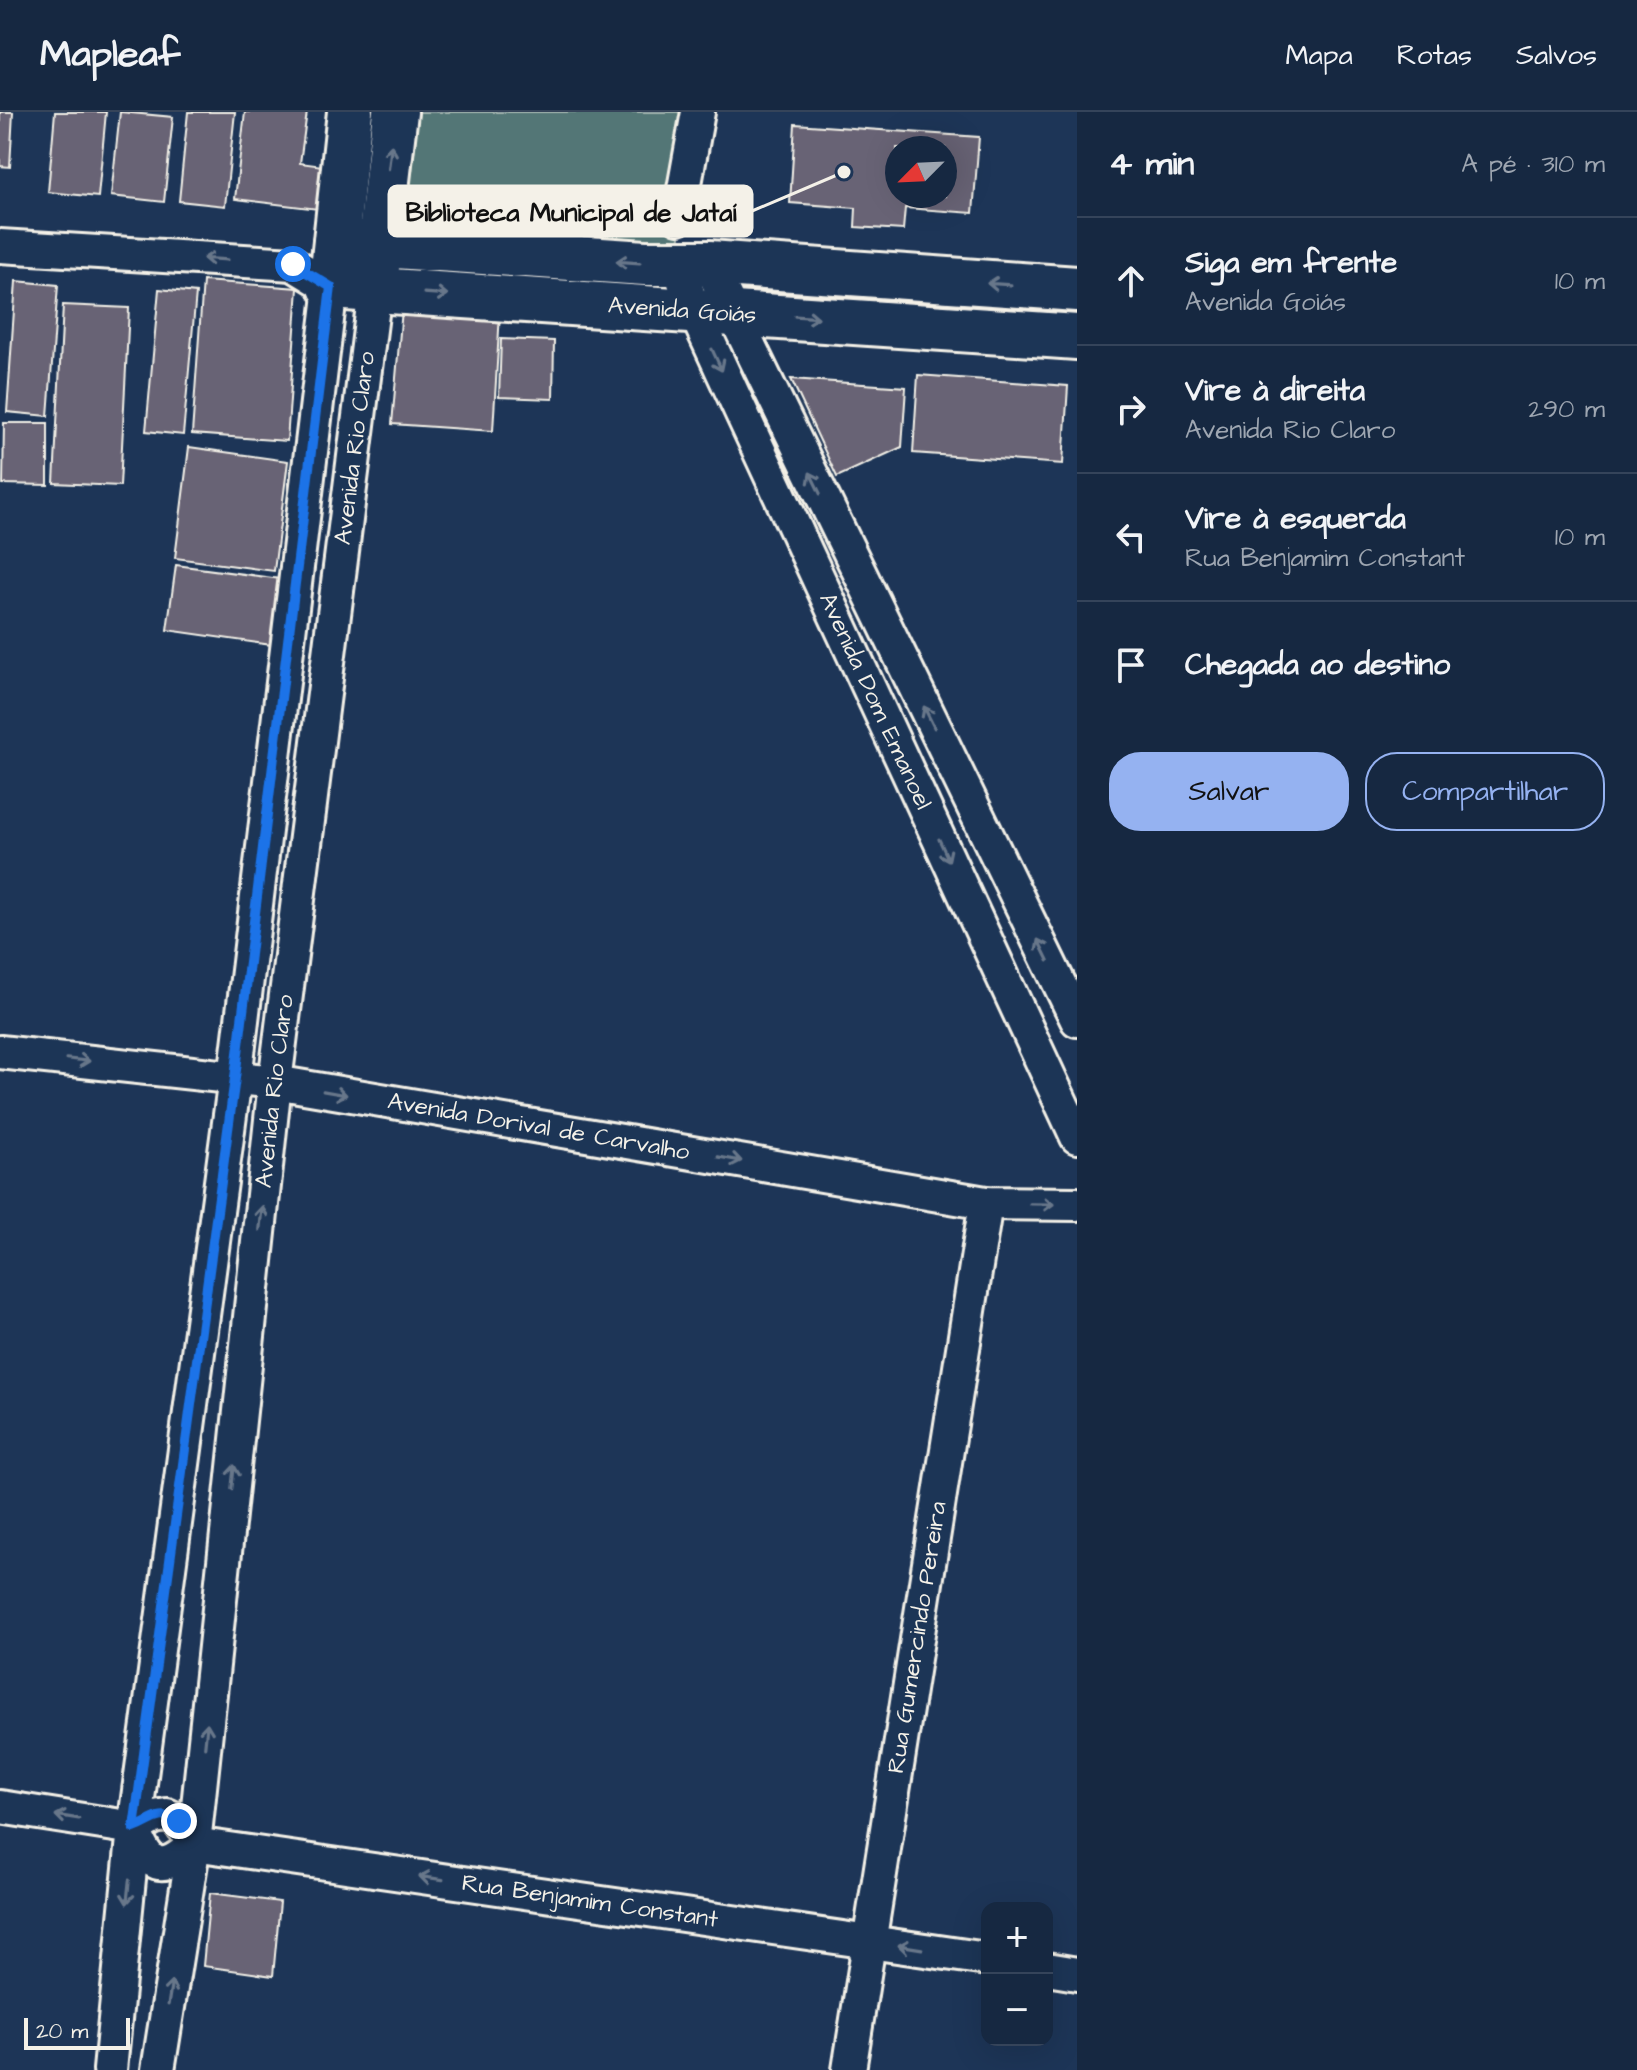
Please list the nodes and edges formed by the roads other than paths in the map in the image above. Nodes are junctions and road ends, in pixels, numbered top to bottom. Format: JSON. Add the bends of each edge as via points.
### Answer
{"nodes":[{"id":1,"x":350,"y":112,"type":"edge"},
{"id":2,"x":395,"y":112,"type":"edge"},
{"id":3,"x":698,"y":112,"type":"edge"},
{"id":4,"x":679,"y":217,"type":"dead end"},
{"id":5,"x":336,"y":242,"type":"junction"},
{"id":6,"x":379,"y":245,"type":"junction"},
{"id":7,"x":0,"y":246,"type":"edge"},
{"id":8,"x":693,"y":262,"type":"junction"},
{"id":9,"x":293,"y":264,"type":"junction"},
{"id":10,"x":331,"y":287,"type":"junction"},
{"id":11,"x":1070,"y":289,"type":"edge"},
{"id":12,"x":375,"y":290,"type":"junction"},
{"id":13,"x":713,"y":311,"type":"junction"},
{"id":14,"x":1069,"y":336,"type":"edge"},
{"id":15,"x":303,"y":510,"type":"junction"},
{"id":16,"x":347,"y":514,"type":"junction"},
{"id":17,"x":259,"y":879,"type":"junction"},
{"id":18,"x":300,"y":886,"type":"junction"},
{"id":19,"x":1077,"y":1020,"type":"edge"},
{"id":20,"x":0,"y":1052,"type":"edge"},
{"id":21,"x":235,"y":1078,"type":"junction"},
{"id":22,"x":275,"y":1082,"type":"junction"},
{"id":23,"x":1077,"y":1137,"type":"edge"},
{"id":24,"x":986,"y":1203,"type":"junction"},
{"id":25,"x":1077,"y":1204,"type":"edge"},
{"id":26,"x":0,"y":1807,"type":"edge"},
{"id":27,"x":134,"y":1828,"type":"junction"},
{"id":28,"x":194,"y":1844,"type":"junction"},
{"id":29,"x":870,"y":1941,"type":"junction"},
{"id":30,"x":981,"y":1958,"type":"edge"},
{"id":31,"x":1053,"y":1970,"type":"edge"},
{"id":32,"x":1077,"y":1974,"type":"edge"},
{"id":33,"x":110,"y":2070,"type":"edge"},
{"id":34,"x":158,"y":2070,"type":"edge"},
{"id":35,"x":849,"y":2070,"type":"edge"}],
"edges":[{"from":1,"to":5,"type":"main road","name":"Avenida Rio Claro"},
{"from":6,"to":2,"type":"main road","name":"Avenida Rio Claro","one_way":true},
{"from":3,"to":4,"type":"street"},
{"from":5,"to":6,"type":"main road","name":"Avenida Goiás"},
{"from":5,"to":9,"type":"street"},
{"from":5,"to":10,"type":"main road","name":"Avenida Rio Claro"},
{"from":8,"to":6,"type":"main road","name":"Avenida Goiás","one_way":true},
{"from":6,"to":12,"type":"main road","name":"Avenida Rio Claro"},
{"from":9,"to":7,"type":"street","name":"Avenida Goiás","one_way":true},
{"from":11,"to":8,"type":"main road","name":"Avenida Goiás","one_way":true},
{"from":8,"to":13,"type":"street","name":"Avenida Dom Emanoel"},
{"from":9,"to":10,"type":"street","name":"Avenida Goiás"},
{"from":10,"to":12,"type":"main road","name":"Avenida Goiás"},
{"from":10,"to":15,"type":"street","name":"Avenida Rio Claro"},
{"from":11,"to":14,"type":"main road"},
{"from":12,"to":13,"type":"main road","name":"Avenida Goiás","one_way":true},
{"from":12,"to":16,"type":"street","name":"Avenida Rio Claro"},
{"from":13,"to":14,"type":"main road","name":"Avenida Goiás","one_way":true},
{"from":19,"to":13,"type":"street","name":"Avenida Dom Emanoel","one_way":true},
{"from":13,"to":23,"type":"street","name":"Avenida Dom Emanoel","one_way":true},
{"from":15,"to":16,"type":"street"},
{"from":15,"to":17,"type":"street","name":"Avenida Rio Claro"},
{"from":16,"to":18,"type":"street","name":"Avenida Rio Claro"},
{"from":17,"to":18,"type":"street"},
{"from":17,"to":21,"type":"street","name":"Avenida Rio Claro"},
{"from":18,"to":22,"type":"street","name":"Avenida Rio Claro"},
{"from":20,"to":21,"type":"street","name":"Avenida Dorival de Carvalho","one_way":true},
{"from":21,"to":22,"type":"street","name":"Avenida Dorival de Carvalho"},
{"from":21,"to":27,"type":"street","name":"Avenida Rio Claro"},
{"from":22,"to":24,"type":"street","name":"Avenida Dorival de Carvalho","one_way":true},
{"from":28,"to":22,"type":"street","name":"Avenida Rio Claro","one_way":true},
{"from":24,"to":25,"type":"street","name":"Avenida Dorival de Carvalho","one_way":true},
{"from":24,"to":29,"type":"street","name":"Rua Gumercindo Pereira"},
{"from":27,"to":26,"type":"street","one_way":true},
{"from":27,"to":28,"type":"street","via":[[148,1859],[160,1864],[173,1863]]},
{"from":27,"to":33,"type":"street","name":"Avenida Rio Claro","one_way":true},
{"from":29,"to":28,"type":"street","name":"Rua Benjamim Constant","one_way":true},
{"from":34,"to":28,"type":"street","name":"Avenida Rio Claro","one_way":true},
{"from":30,"to":29,"type":"street","name":"Rua Benjamim Constant","one_way":true},
{"from":29,"to":35,"type":"street","name":"Rua Gumercindo Pereira"},
{"from":31,"to":32,"type":"street"}]}
